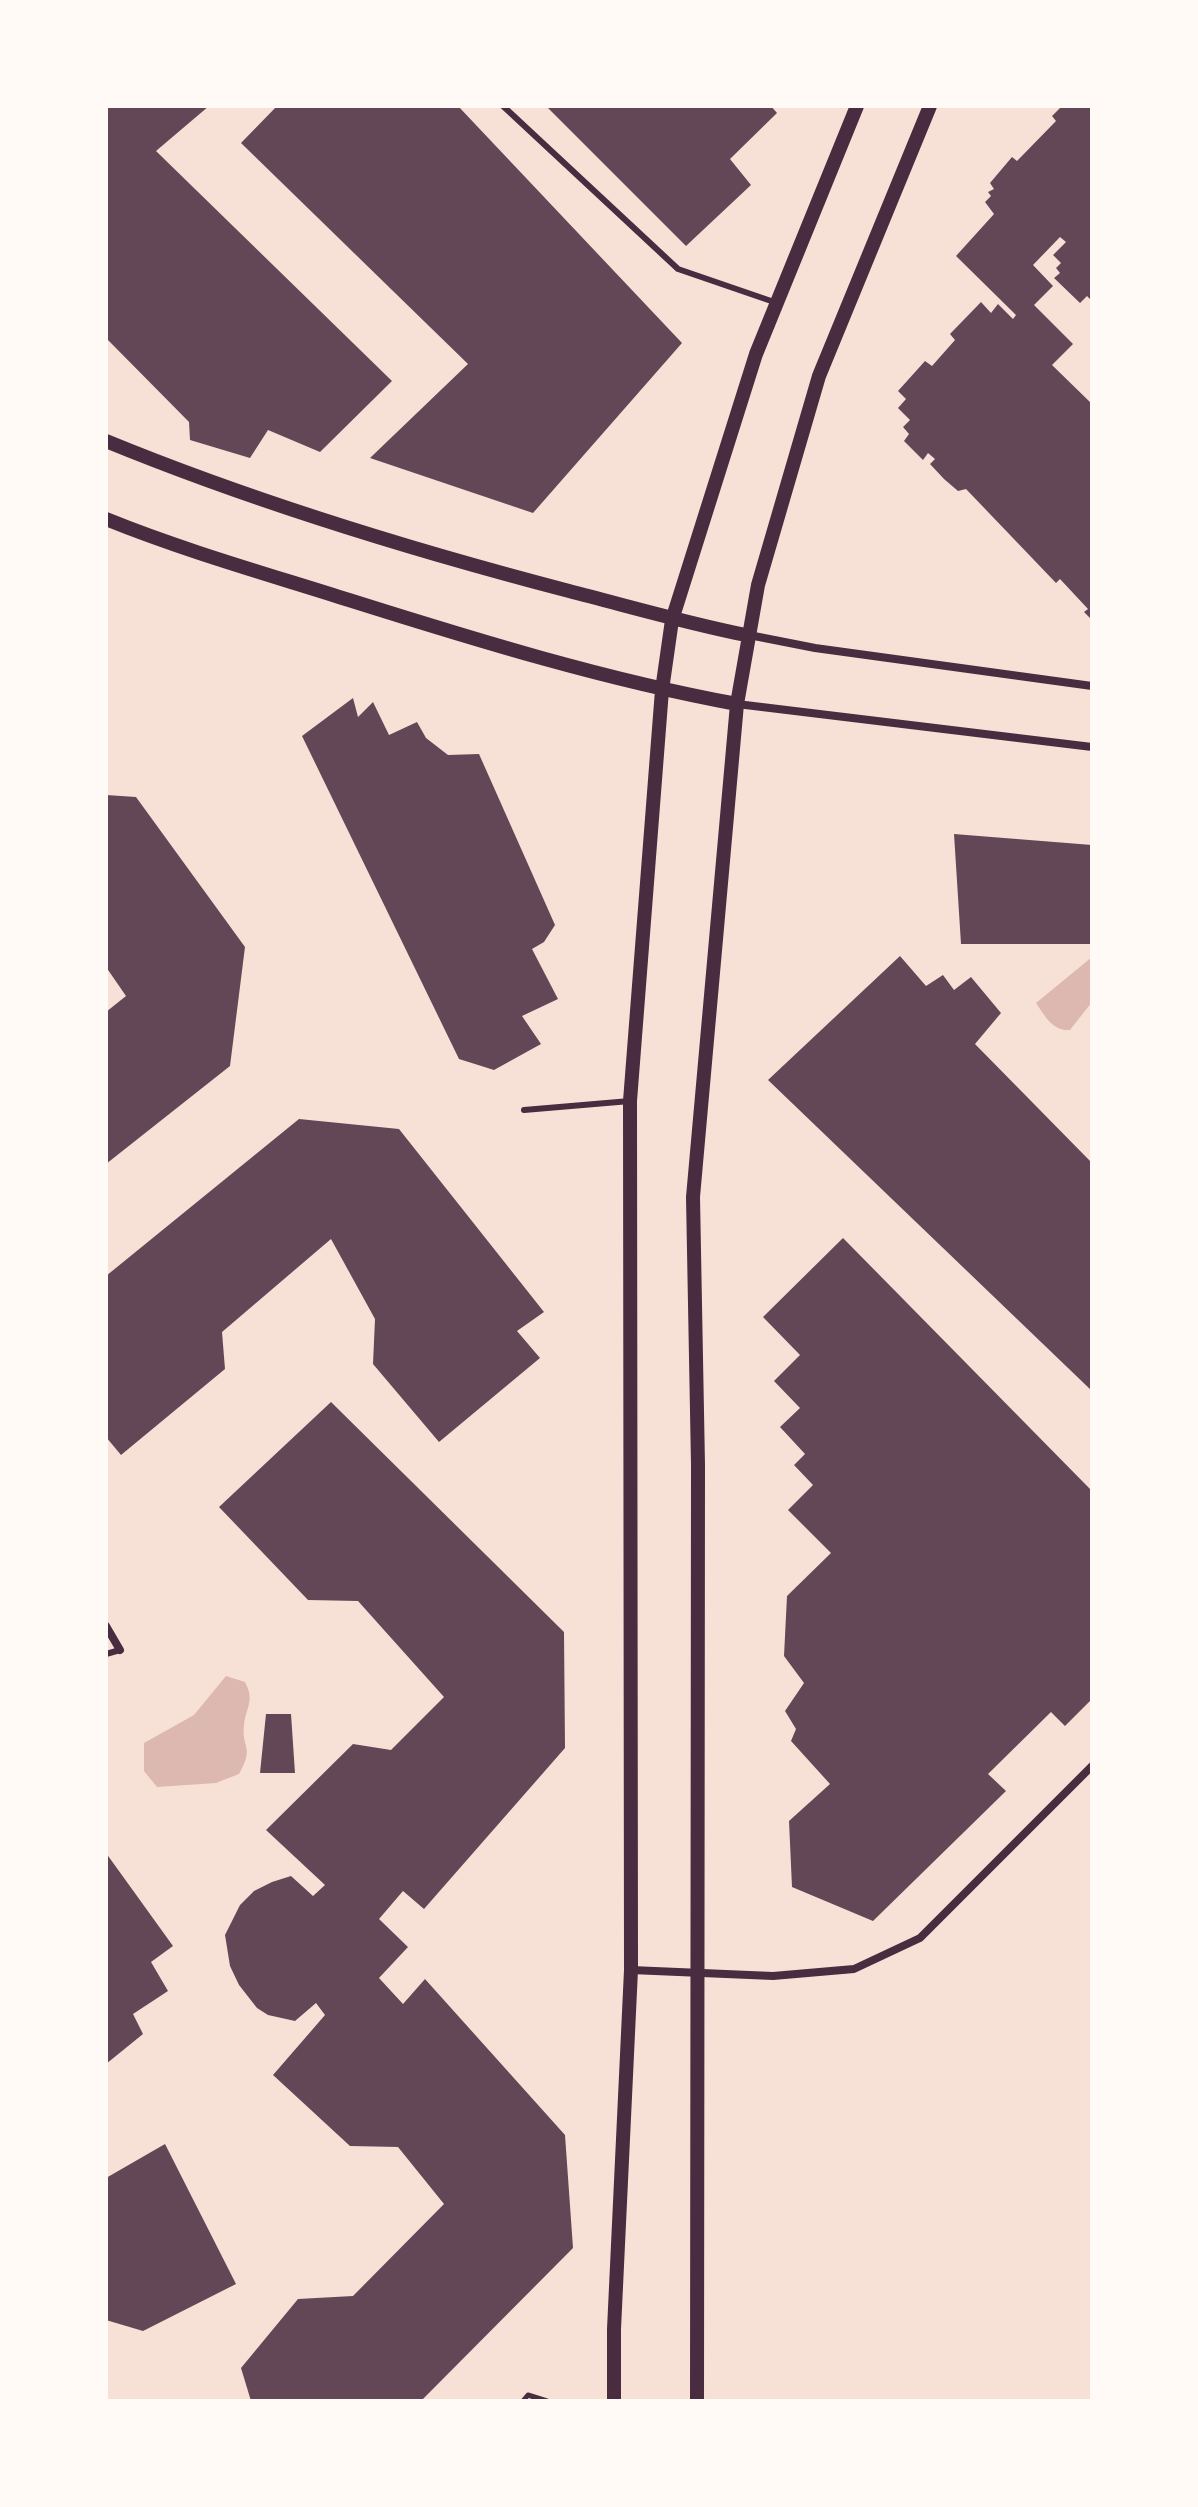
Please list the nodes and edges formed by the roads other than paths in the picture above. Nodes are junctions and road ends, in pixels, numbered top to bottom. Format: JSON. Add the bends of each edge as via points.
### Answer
{"nodes":[{"id":1,"x":503,"y":106,"type":"edge"},
{"id":2,"x":857,"y":106,"type":"edge"},
{"id":3,"x":930,"y":106,"type":"edge"},
{"id":4,"x":777,"y":303,"type":"junction"},
{"id":5,"x":106,"y":441,"type":"edge"},
{"id":6,"x":106,"y":519,"type":"edge"},
{"id":7,"x":672,"y":620,"type":"junction"},
{"id":8,"x":746,"y":635,"type":"junction"},
{"id":9,"x":1092,"y":686,"type":"edge"},
{"id":10,"x":662,"y":690,"type":"junction"},
{"id":11,"x":737,"y":704,"type":"junction"},
{"id":12,"x":1092,"y":747,"type":"edge"},
{"id":13,"x":630,"y":1101,"type":"junction"},
{"id":14,"x":524,"y":1110,"type":"dead end"},
{"id":15,"x":106,"y":1626,"type":"edge"},
{"id":16,"x":120,"y":1650,"type":"joint"},
{"id":17,"x":106,"y":1654,"type":"edge"},
{"id":18,"x":1092,"y":1766,"type":"edge"},
{"id":19,"x":631,"y":1970,"type":"junction"},
{"id":20,"x":699,"y":1975,"type":"junction"},
{"id":21,"x":614,"y":2401,"type":"edge"},
{"id":22,"x":697,"y":2401,"type":"edge"}],
"edges":[{"from":1,"to":4,"type":"lane","via":[[678,269]]},
{"from":2,"to":4,"type":"street"},
{"from":3,"to":8,"type":"street","via":[[819,376]]},
{"from":4,"to":7,"type":"street"},
{"from":5,"to":7,"type":"street","via":[[206,481],[428,554]]},
{"from":6,"to":10,"type":"street","via":[[164,543],[405,618]]},
{"from":7,"to":8,"type":"street"},
{"from":7,"to":10,"type":"street"},
{"from":8,"to":9,"type":"street"},
{"from":8,"to":11,"type":"street"},
{"from":10,"to":11,"type":"street"},
{"from":10,"to":13,"type":"street"},
{"from":11,"to":12,"type":"street"},
{"from":11,"to":20,"type":"street","via":[[693,1197]]},
{"from":13,"to":14,"type":"lane"},
{"from":13,"to":19,"type":"street"},
{"from":15,"to":16,"type":"street"},
{"from":16,"to":17,"type":"lane"},
{"from":18,"to":20,"type":"street","via":[[920,1938],[854,1969]]},
{"from":19,"to":20,"type":"street"},
{"from":19,"to":21,"type":"street"},
{"from":20,"to":22,"type":"street"}]}
